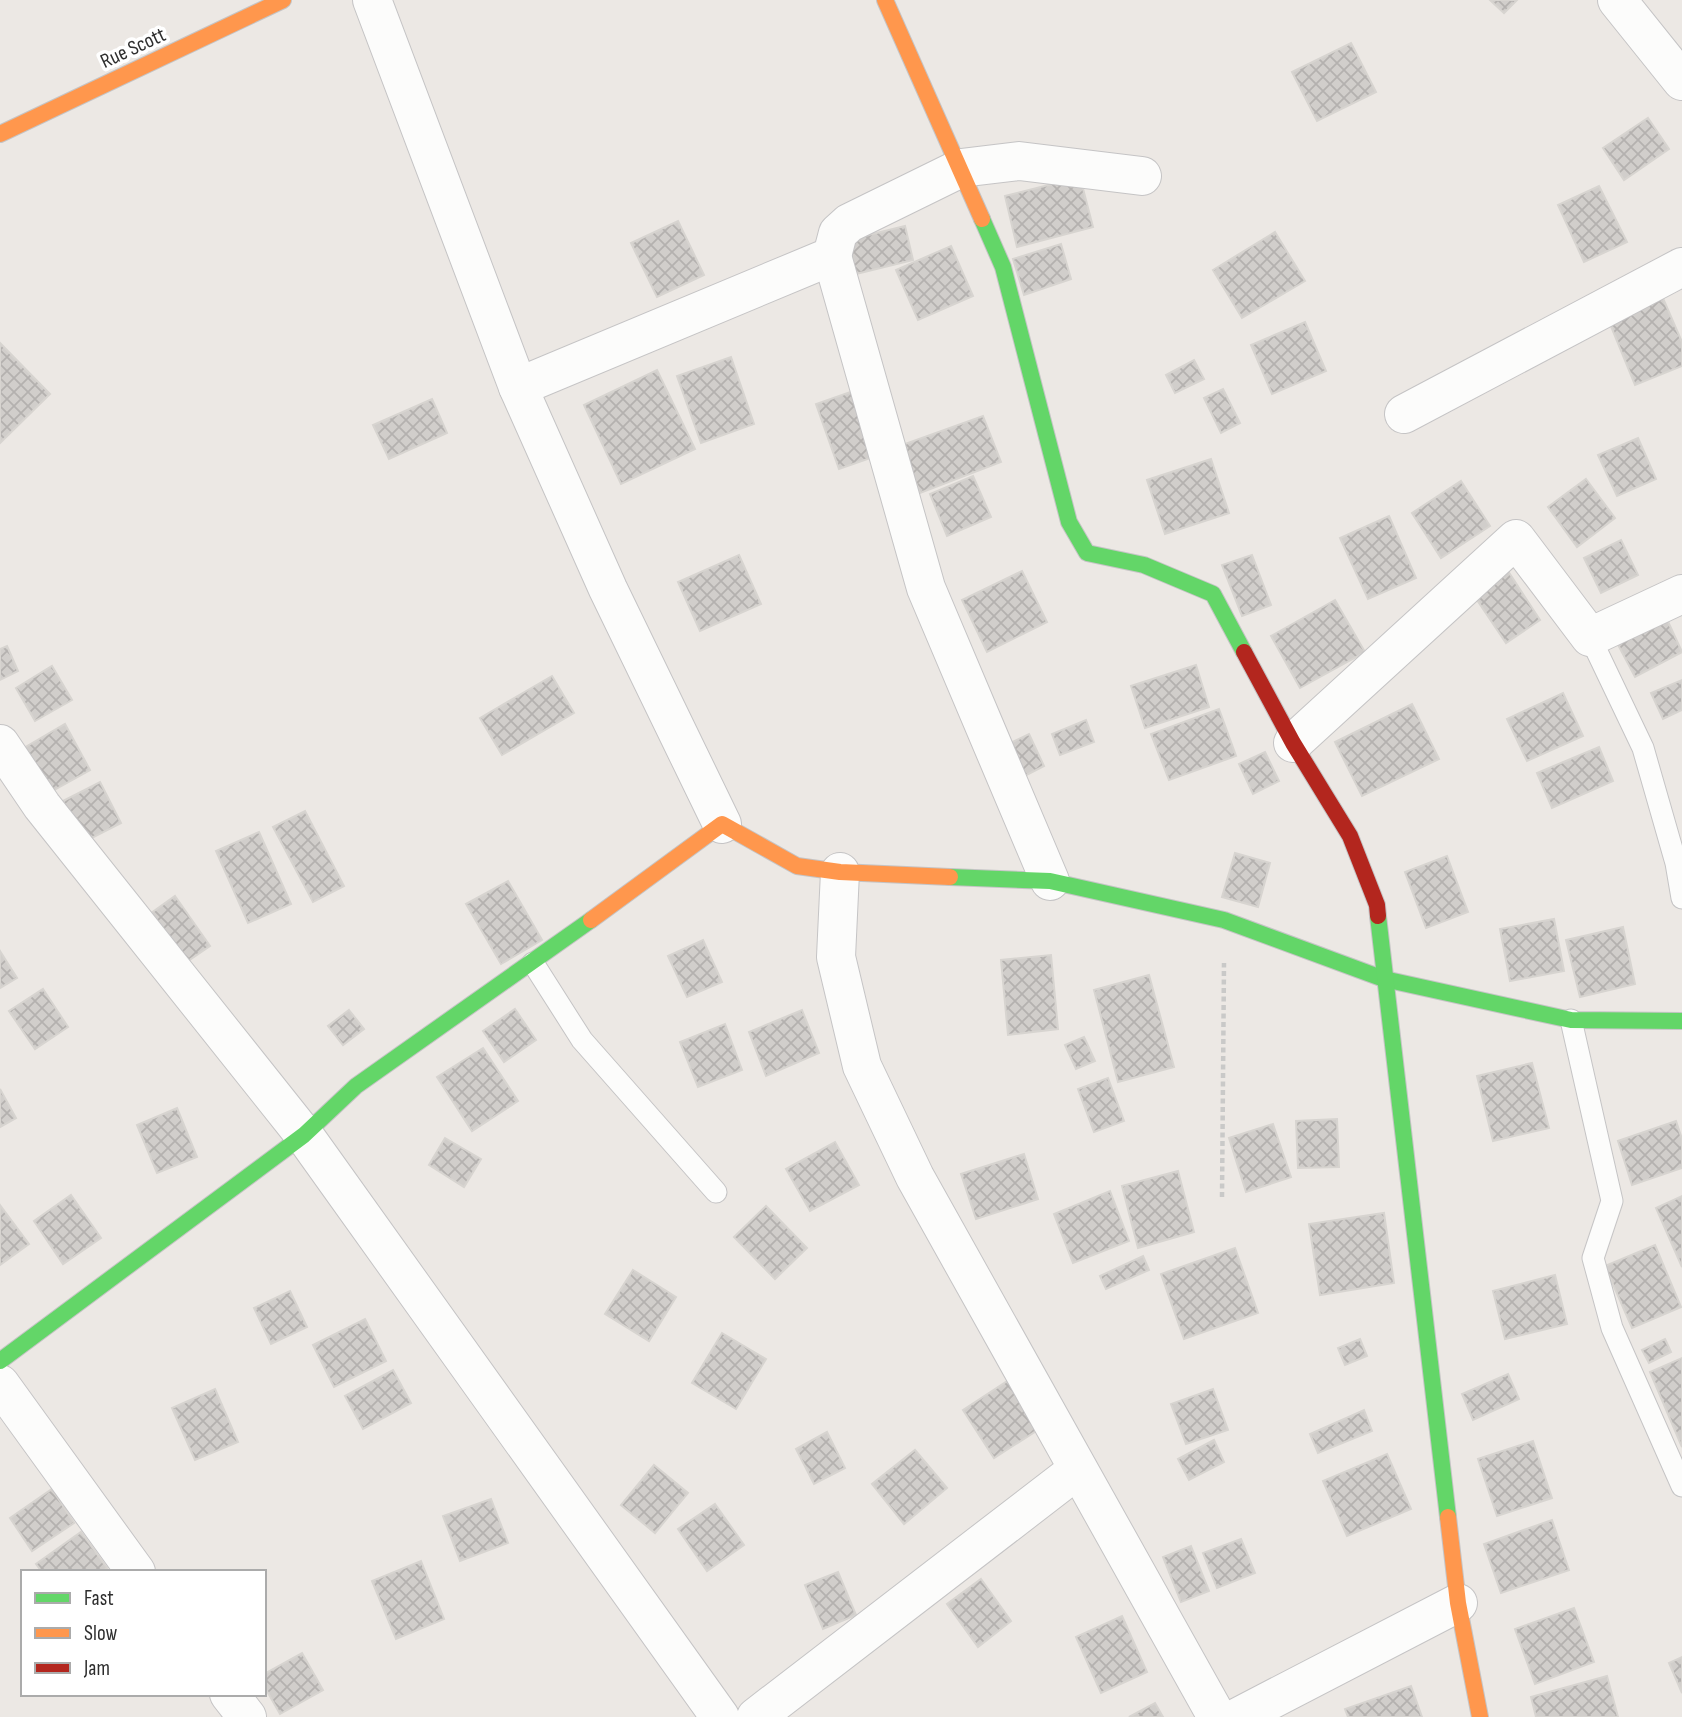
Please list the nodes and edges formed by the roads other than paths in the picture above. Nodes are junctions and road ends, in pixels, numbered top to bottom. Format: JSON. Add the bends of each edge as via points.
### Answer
{"nodes":[{"id":1,"x":283,"y":0,"type":"edge"},
{"id":2,"x":373,"y":0,"type":"edge"},
{"id":3,"x":885,"y":0,"type":"edge"},
{"id":4,"x":1617,"y":0,"type":"edge"},
{"id":5,"x":1679,"y":69,"type":"edge"},
{"id":6,"x":0,"y":134,"type":"edge"},
{"id":7,"x":961,"y":168,"type":"junction"},
{"id":8,"x":1142,"y":176,"type":"dead end"},
{"id":9,"x":832,"y":256,"type":"junction"},
{"id":10,"x":1682,"y":267,"type":"edge"},
{"id":11,"x":518,"y":387,"type":"junction"},
{"id":12,"x":1405,"y":414,"type":"dead end"},
{"id":13,"x":1682,"y":594,"type":"edge"},
{"id":14,"x":1590,"y":637,"type":"junction"},
{"id":15,"x":1293,"y":743,"type":"junction"},
{"id":16,"x":0,"y":744,"type":"edge"},
{"id":17,"x":722,"y":824,"type":"junction"},
{"id":18,"x":840,"y":872,"type":"junction"},
{"id":19,"x":1050,"y":881,"type":"junction"},
{"id":20,"x":1682,"y":898,"type":"edge"},
{"id":21,"x":533,"y":963,"type":"junction"},
{"id":22,"x":1384,"y":979,"type":"junction"},
{"id":23,"x":1571,"y":1020,"type":"junction"},
{"id":24,"x":1682,"y":1021,"type":"edge"},
{"id":25,"x":304,"y":1135,"type":"junction"},
{"id":26,"x":716,"y":1192,"type":"dead end"},
{"id":27,"x":0,"y":1361,"type":"edge"},
{"id":28,"x":0,"y":1384,"type":"edge"},
{"id":29,"x":1077,"y":1470,"type":"junction"},
{"id":30,"x":1682,"y":1486,"type":"edge"},
{"id":31,"x":135,"y":1570,"type":"edge"},
{"id":32,"x":1458,"y":1603,"type":"junction"},
{"id":33,"x":231,"y":1696,"type":"edge"},
{"id":34,"x":247,"y":1717,"type":"edge"},
{"id":35,"x":720,"y":1717,"type":"edge"},
{"id":36,"x":756,"y":1717,"type":"edge"},
{"id":37,"x":1217,"y":1717,"type":"edge"},
{"id":38,"x":1238,"y":1717,"type":"edge"},
{"id":39,"x":1480,"y":1717,"type":"edge"}],
"edges":[{"from":1,"to":6,"type":"street","name":"Rue Scott"},
{"from":2,"to":11,"type":"street"},
{"from":3,"to":7,"type":"street"},
{"from":4,"to":5,"type":"street"},
{"from":7,"to":8,"type":"street","via":[[1018,161]]},
{"from":7,"to":9,"type":"street","via":[[849,223],[838,233]]},
{"from":7,"to":15,"type":"street","via":[[1003,267],[1066,509],[1087,553],[1144,565],[1213,594]]},
{"from":9,"to":11,"type":"street"},
{"from":9,"to":19,"type":"street","via":[[926,588]]},
{"from":10,"to":12,"type":"street"},
{"from":11,"to":17,"type":"street","via":[[608,589]]},
{"from":13,"to":14,"type":"street"},
{"from":14,"to":15,"type":"street","via":[[1516,539]]},
{"from":14,"to":20,"type":"lane","via":[[1643,748]]},
{"from":15,"to":22,"type":"street","via":[[1350,836],[1377,905]]},
{"from":16,"to":25,"type":"street","via":[[41,806]]},
{"from":17,"to":18,"type":"street","via":[[797,866]]},
{"from":17,"to":21,"type":"street"},
{"from":18,"to":19,"type":"street"},
{"from":18,"to":29,"type":"street","via":[[836,957],[862,1066],[915,1177]]},
{"from":19,"to":22,"type":"street","via":[[1224,920]]},
{"from":21,"to":25,"type":"street","via":[[356,1086]]},
{"from":21,"to":26,"type":"lane","via":[[582,1040]]},
{"from":22,"to":23,"type":"street"},
{"from":22,"to":32,"type":"street"},
{"from":23,"to":24,"type":"street"},
{"from":23,"to":30,"type":"lane","via":[[1612,1201],[1593,1258],[1612,1328]]},
{"from":25,"to":27,"type":"street"},
{"from":25,"to":35,"type":"street"},
{"from":28,"to":31,"type":"street"},
{"from":29,"to":36,"type":"street"},
{"from":29,"to":37,"type":"street"},
{"from":32,"to":38,"type":"street"},
{"from":32,"to":39,"type":"street"},
{"from":33,"to":34,"type":"street"}]}
